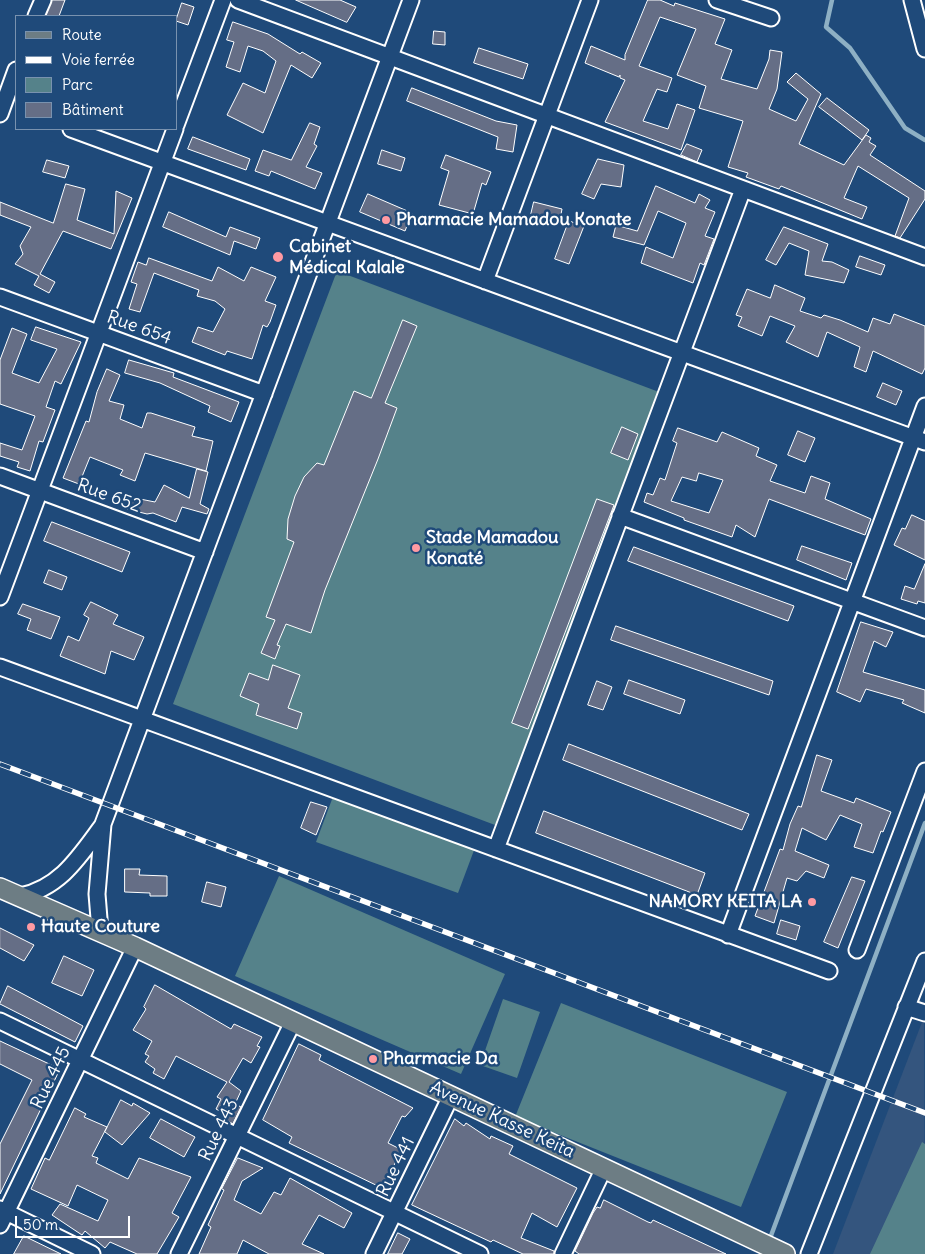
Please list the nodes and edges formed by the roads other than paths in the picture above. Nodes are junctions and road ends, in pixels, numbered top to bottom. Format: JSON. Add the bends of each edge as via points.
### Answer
{"nodes":[{"id":1,"x":42,"y":0,"type":"edge"},
{"id":2,"x":223,"y":0,"type":"edge"},
{"id":3,"x":238,"y":0,"type":"edge"},
{"id":4,"x":411,"y":0,"type":"edge"},
{"id":5,"x":590,"y":0,"type":"edge"},
{"id":6,"x":717,"y":0,"type":"edge"},
{"id":7,"x":912,"y":0,"type":"edge"},
{"id":8,"x":36,"y":15,"type":"edge"},
{"id":9,"x":771,"y":18,"type":"dead end"},
{"id":10,"x":925,"y":50,"type":"edge"},
{"id":11,"x":390,"y":57,"type":"junction"},
{"id":12,"x":15,"y":73,"type":"edge"},
{"id":13,"x":5,"y":107,"type":"edge"},
{"id":14,"x":547,"y":116,"type":"junction"},
{"id":15,"x":178,"y":120,"type":"edge"},
{"id":16,"x":74,"y":130,"type":"edge"},
{"id":17,"x":175,"y":130,"type":"edge"},
{"id":18,"x":162,"y":162,"type":"junction"},
{"id":19,"x":743,"y":189,"type":"junction"},
{"id":20,"x":328,"y":223,"type":"junction"},
{"id":21,"x":925,"y":257,"type":"edge"},
{"id":22,"x":485,"y":281,"type":"junction"},
{"id":23,"x":0,"y":297,"type":"edge"},
{"id":24,"x":98,"y":333,"type":"junction"},
{"id":25,"x":682,"y":353,"type":"junction"},
{"id":26,"x":264,"y":394,"type":"junction"},
{"id":27,"x":925,"y":406,"type":"edge"},
{"id":28,"x":919,"y":440,"type":"edge"},
{"id":29,"x":0,"y":476,"type":"edge"},
{"id":30,"x":40,"y":491,"type":"junction"},
{"id":31,"x":620,"y":516,"type":"junction"},
{"id":32,"x":205,"y":552,"type":"junction"},
{"id":33,"x":0,"y":597,"type":"edge"},
{"id":34,"x":852,"y":601,"type":"junction"},
{"id":35,"x":925,"y":628,"type":"edge"},
{"id":36,"x":0,"y":667,"type":"edge"},
{"id":37,"x":143,"y":719,"type":"junction"},
{"id":38,"x":925,"y":771,"type":"edge"},
{"id":39,"x":103,"y":824,"type":"junction"},
{"id":40,"x":496,"y":849,"type":"junction"},
{"id":41,"x":0,"y":888,"type":"edge"},
{"id":42,"x":20,"y":896,"type":"junction"},
{"id":43,"x":100,"y":931,"type":"junction"},
{"id":44,"x":728,"y":935,"type":"junction"},
{"id":45,"x":135,"y":947,"type":"junction"},
{"id":46,"x":857,"y":950,"type":"dead end"},
{"id":47,"x":925,"y":961,"type":"edge"},
{"id":48,"x":829,"y":971,"type":"dead end"},
{"id":49,"x":906,"y":1007,"type":"junction"},
{"id":50,"x":925,"y":1013,"type":"edge"},
{"id":51,"x":0,"y":1021,"type":"edge"},
{"id":52,"x":293,"y":1022,"type":"junction"},
{"id":53,"x":81,"y":1060,"type":"junction"},
{"id":54,"x":451,"y":1096,"type":"junction"},
{"id":55,"x":237,"y":1136,"type":"junction"},
{"id":56,"x":604,"y":1168,"type":"junction"},
{"id":57,"x":394,"y":1213,"type":"junction"},
{"id":58,"x":2,"y":1216,"type":"edge"},
{"id":59,"x":767,"y":1249,"type":"edge"},
{"id":60,"x":92,"y":1254,"type":"edge"},
{"id":61,"x":179,"y":1254,"type":"edge"},
{"id":62,"x":374,"y":1254,"type":"edge"},
{"id":63,"x":480,"y":1254,"type":"edge"},
{"id":64,"x":563,"y":1254,"type":"edge"},
{"id":65,"x":809,"y":1254,"type":"edge"}],
"edges":[{"from":1,"to":8,"type":"street"},
{"from":2,"to":15,"type":"street"},
{"from":3,"to":11,"type":"street"},
{"from":4,"to":11,"type":"street"},
{"from":5,"to":14,"type":"street"},
{"from":6,"to":9,"type":"street"},
{"from":7,"to":10,"type":"street"},
{"from":11,"to":14,"type":"street"},
{"from":11,"to":20,"type":"street"},
{"from":12,"to":13,"type":"street"},
{"from":14,"to":19,"type":"street"},
{"from":14,"to":22,"type":"street"},
{"from":16,"to":18,"type":"street"},
{"from":17,"to":18,"type":"street"},
{"from":18,"to":20,"type":"street"},
{"from":18,"to":24,"type":"street"},
{"from":19,"to":21,"type":"street"},
{"from":19,"to":25,"type":"street"},
{"from":20,"to":22,"type":"street"},
{"from":20,"to":26,"type":"street"},
{"from":22,"to":25,"type":"street"},
{"from":23,"to":24,"type":"street","name":"Rue 654"},
{"from":24,"to":26,"type":"street","name":"Rue 654"},
{"from":24,"to":30,"type":"street"},
{"from":25,"to":28,"type":"street"},
{"from":25,"to":31,"type":"street"},
{"from":26,"to":32,"type":"street"},
{"from":27,"to":28,"type":"street"},
{"from":28,"to":34,"type":"street"},
{"from":29,"to":30,"type":"street","name":"Rue 652"},
{"from":30,"to":32,"type":"street","name":"Rue 652"},
{"from":30,"to":33,"type":"street"},
{"from":31,"to":34,"type":"street"},
{"from":31,"to":40,"type":"street"},
{"from":32,"to":37,"type":"street"},
{"from":34,"to":35,"type":"street"},
{"from":34,"to":44,"type":"street"},
{"from":36,"to":37,"type":"street"},
{"from":37,"to":39,"type":"street"},
{"from":37,"to":40,"type":"street"},
{"from":38,"to":46,"type":"street"},
{"from":39,"to":42,"type":"street","via":[[56,882],[36,893]]},
{"from":39,"to":43,"type":"street","via":[[97,894]]},
{"from":40,"to":44,"type":"street"},
{"from":41,"to":42,"type":"main road","name":"Avenue Kasse Keita"},
{"from":42,"to":43,"type":"main road","name":"Avenue Kasse Keita"},
{"from":43,"to":45,"type":"main road","name":"Avenue Kasse Keita"},
{"from":44,"to":48,"type":"street"},
{"from":45,"to":52,"type":"main road","name":"Avenue Kasse Keita"},
{"from":45,"to":53,"type":"street","name":"Rue 445"},
{"from":47,"to":49,"type":"street"},
{"from":49,"to":50,"type":"street"},
{"from":49,"to":65,"type":"street"},
{"from":51,"to":53,"type":"street"},
{"from":52,"to":54,"type":"main road","name":"Avenue Kasse Keita"},
{"from":52,"to":55,"type":"street","name":"Rue 443"},
{"from":53,"to":55,"type":"street"},
{"from":53,"to":58,"type":"street","name":"Rue 445"},
{"from":54,"to":56,"type":"main road","name":"Avenue Kasse Keita"},
{"from":54,"to":57,"type":"street","name":"Rue 441"},
{"from":55,"to":57,"type":"street"},
{"from":55,"to":61,"type":"street","name":"Rue 443"},
{"from":56,"to":59,"type":"main road","name":"Avenue Kasse Keita"},
{"from":56,"to":64,"type":"street"},
{"from":57,"to":62,"type":"street","name":"Rue 441"},
{"from":57,"to":63,"type":"street"},
{"from":58,"to":60,"type":"street"}]}
